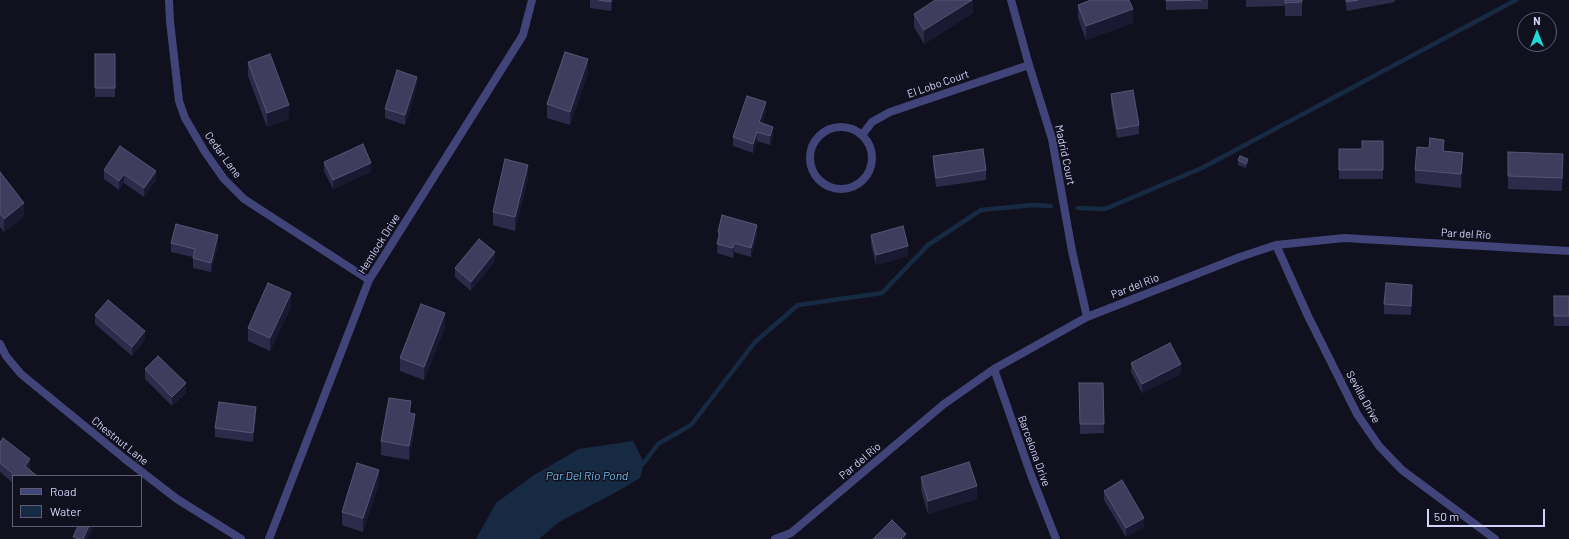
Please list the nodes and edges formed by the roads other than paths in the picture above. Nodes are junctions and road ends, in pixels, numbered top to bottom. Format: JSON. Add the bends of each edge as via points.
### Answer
{"nodes":[{"id":1,"x":169,"y":0,"type":"edge"},
{"id":2,"x":532,"y":0,"type":"edge"},
{"id":3,"x":1011,"y":0,"type":"edge"},
{"id":4,"x":1029,"y":65,"type":"junction"},
{"id":5,"x":862,"y":135,"type":"junction"},
{"id":6,"x":1276,"y":245,"type":"junction"},
{"id":7,"x":1569,"y":251,"type":"edge"},
{"id":8,"x":369,"y":280,"type":"junction"},
{"id":9,"x":1087,"y":317,"type":"junction"},
{"id":10,"x":0,"y":344,"type":"edge"},
{"id":11,"x":994,"y":369,"type":"junction"},
{"id":12,"x":792,"y":536,"type":"edge"},
{"id":13,"x":241,"y":539,"type":"edge"},
{"id":14,"x":269,"y":539,"type":"edge"},
{"id":15,"x":775,"y":539,"type":"edge"},
{"id":16,"x":1056,"y":539,"type":"edge"},
{"id":17,"x":1495,"y":539,"type":"edge"}],
"edges":[{"from":1,"to":8,"type":"street","name":"Cedar Lane","via":[[179,101],[185,118],[220,173],[244,199]]},
{"from":2,"to":8,"type":"street","name":"Hemlock Drive","via":[[523,35]]},
{"from":3,"to":4,"type":"street","name":"Madrid Court"},
{"from":4,"to":5,"type":"street","name":"El Lobo Court","via":[[890,112],[872,122]]},
{"from":4,"to":9,"type":"street","name":"Madrid Court","via":[[1052,139]]},
{"from":5,"to":5,"type":"street","via":[[844,127],[834,128],[817,138],[812,147],[811,162],[816,176],[823,183],[831,187],[850,187],[865,177],[872,160],[868,142]]},
{"from":6,"to":7,"type":"street","name":"Par del Rio","via":[[1344,238]]},
{"from":6,"to":9,"type":"street","name":"Par del Rio"},
{"from":6,"to":17,"type":"street","name":"Sevilla Drive","via":[[1357,414],[1379,446],[1402,470]]},
{"from":8,"to":14,"type":"street","name":"Hemlock Drive"},
{"from":9,"to":11,"type":"street","name":"Par del Rio"},
{"from":10,"to":13,"type":"street","name":"Chestnut Lane","via":[[21,374],[124,459],[177,498]]},
{"from":11,"to":12,"type":"street","name":"Par del Rio","via":[[944,404]]},
{"from":11,"to":16,"type":"street","name":"Barcelona Drive"},
{"from":12,"to":15,"type":"street","name":"Par del Rio"}]}
